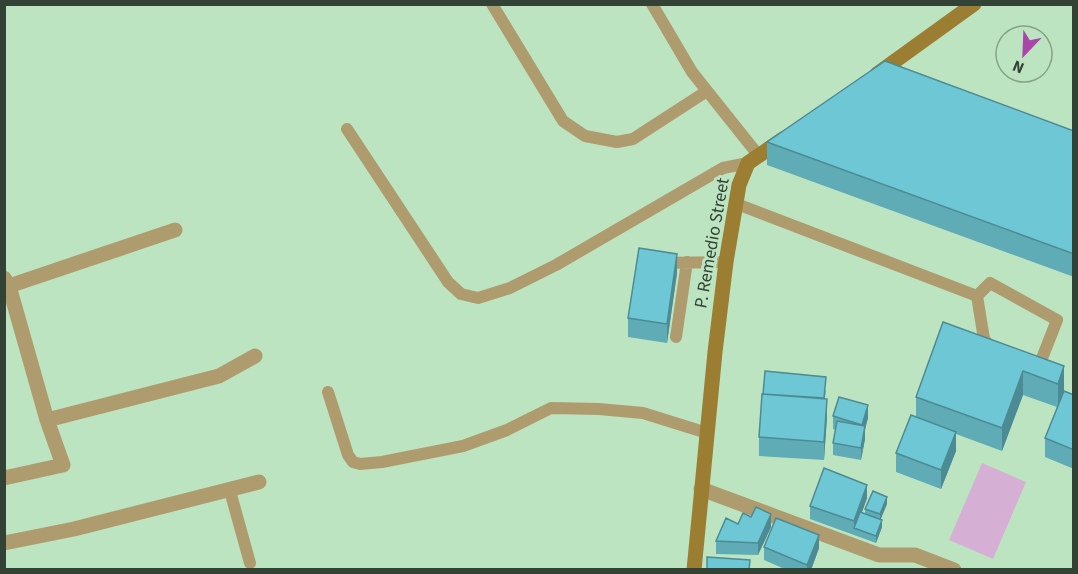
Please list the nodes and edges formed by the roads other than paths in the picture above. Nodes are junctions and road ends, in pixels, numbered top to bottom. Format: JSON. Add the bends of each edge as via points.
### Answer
{"nodes":[{"id":1,"x":492,"y":4,"type":"edge"},
{"id":2,"x":652,"y":4,"type":"edge"},
{"id":3,"x":974,"y":4,"type":"edge"},
{"id":4,"x":885,"y":68,"type":"junction"},
{"id":5,"x":904,"y":72,"type":"edge"},
{"id":6,"x":866,"y":82,"type":"edge"},
{"id":7,"x":708,"y":91,"type":"junction"},
{"id":8,"x":347,"y":129,"type":"dead end"},
{"id":9,"x":798,"y":129,"type":"edge"},
{"id":10,"x":753,"y":160,"type":"junction"},
{"id":11,"x":736,"y":204,"type":"junction"},
{"id":12,"x":175,"y":230,"type":"dead end"},
{"id":13,"x":687,"y":262,"type":"junction"},
{"id":14,"x":726,"y":262,"type":"junction"},
{"id":15,"x":660,"y":263,"type":"edge"},
{"id":16,"x":6,"y":285,"type":"edge"},
{"id":17,"x":977,"y":296,"type":"junction"},
{"id":18,"x":676,"y":337,"type":"dead end"},
{"id":19,"x":255,"y":356,"type":"dead end"},
{"id":20,"x":328,"y":392,"type":"dead end"},
{"id":21,"x":47,"y":420,"type":"junction"},
{"id":22,"x":707,"y":433,"type":"junction"},
{"id":23,"x":4,"y":478,"type":"edge"},
{"id":24,"x":259,"y":482,"type":"dead end"},
{"id":25,"x":701,"y":489,"type":"junction"},
{"id":26,"x":230,"y":491,"type":"junction"},
{"id":27,"x":4,"y":543,"type":"edge"},
{"id":28,"x":250,"y":563,"type":"dead end"},
{"id":29,"x":694,"y":570,"type":"edge"},
{"id":30,"x":954,"y":570,"type":"edge"}],
"edges":[{"from":1,"to":7,"type":"lane","via":[[563,121],[585,136],[617,142],[633,139]]},
{"from":2,"to":7,"type":"lane","via":[[692,72]]},
{"from":3,"to":4,"type":"street"},
{"from":4,"to":5,"type":"lane"},
{"from":4,"to":6,"type":"street"},
{"from":7,"to":10,"type":"lane"},
{"from":8,"to":10,"type":"lane","via":[[448,282],[461,294],[478,298],[510,288],[556,265],[723,168]]},
{"from":9,"to":10,"type":"street"},
{"from":10,"to":11,"type":"street","name":"P. Remedio Street","via":[[739,185]]},
{"from":11,"to":14,"type":"street","name":"P. Remedio Street"},
{"from":11,"to":17,"type":"lane"},
{"from":12,"to":16,"type":"street"},
{"from":13,"to":14,"type":"lane"},
{"from":13,"to":15,"type":"lane"},
{"from":13,"to":18,"type":"lane"},
{"from":14,"to":22,"type":"street","name":"P. Remedio Street"},
{"from":16,"to":21,"type":"street"},
{"from":17,"to":17,"type":"lane","via":[[984,339],[991,348],[1039,366],[1057,320],[990,283]]},
{"from":19,"to":21,"type":"street","via":[[219,376]]},
{"from":20,"to":22,"type":"lane","via":[[348,455],[360,464],[463,446],[551,408],[643,414]]},
{"from":21,"to":23,"type":"street","via":[[63,465]]},
{"from":22,"to":25,"type":"street","name":"P. Remedio Street"},
{"from":24,"to":26,"type":"street"},
{"from":25,"to":29,"type":"street","name":"P. Remedio Street"},
{"from":25,"to":30,"type":"street","via":[[879,555],[915,555]]},
{"from":26,"to":27,"type":"street"},
{"from":26,"to":28,"type":"lane"}]}
